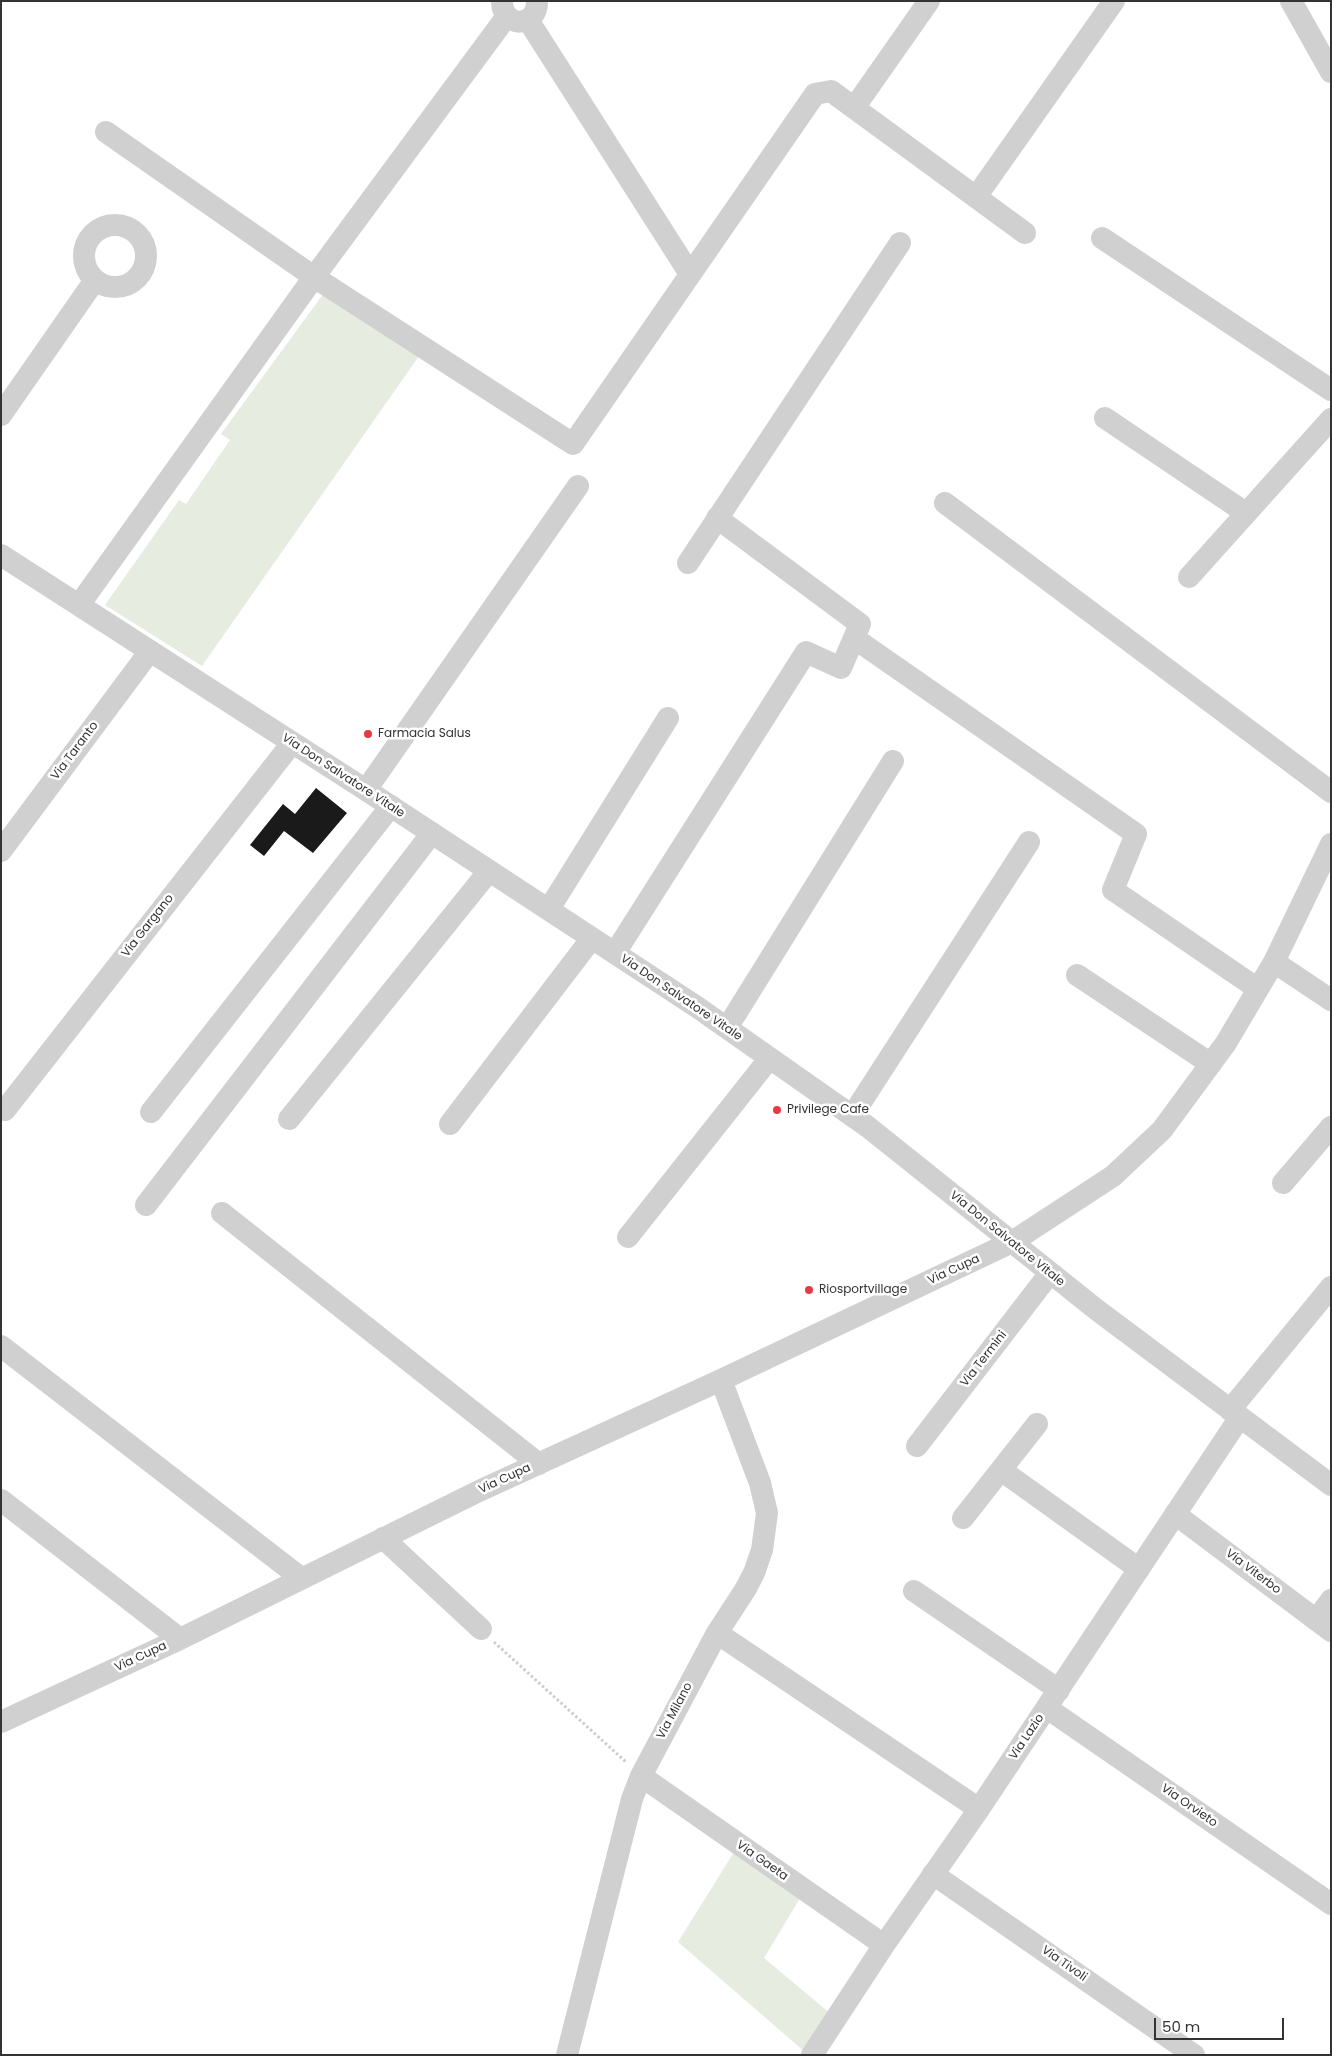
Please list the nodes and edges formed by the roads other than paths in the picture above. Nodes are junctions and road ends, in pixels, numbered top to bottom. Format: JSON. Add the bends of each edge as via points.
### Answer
{"nodes":[{"id":1,"x":929,"y":1,"type":"edge"},
{"id":2,"x":1114,"y":1,"type":"edge"},
{"id":3,"x":1291,"y":1,"type":"edge"},
{"id":4,"x":518,"y":10,"type":"edge"},
{"id":5,"x":1331,"y":72,"type":"edge"},
{"id":6,"x":854,"y":108,"type":"junction"},
{"id":7,"x":106,"y":132,"type":"dead end"},
{"id":8,"x":976,"y":197,"type":"junction"},
{"id":9,"x":1025,"y":233,"type":"dead end"},
{"id":10,"x":1102,"y":238,"type":"dead end"},
{"id":11,"x":900,"y":243,"type":"dead end"},
{"id":12,"x":690,"y":274,"type":"junction"},
{"id":13,"x":314,"y":277,"type":"junction"},
{"id":14,"x":95,"y":280,"type":"dead end"},
{"id":15,"x":1331,"y":390,"type":"edge"},
{"id":16,"x":1,"y":415,"type":"edge"},
{"id":17,"x":1105,"y":418,"type":"dead end"},
{"id":18,"x":1331,"y":419,"type":"edge"},
{"id":19,"x":578,"y":486,"type":"dead end"},
{"id":20,"x":945,"y":503,"type":"dead end"},
{"id":21,"x":1246,"y":513,"type":"junction"},
{"id":22,"x":718,"y":518,"type":"junction"},
{"id":23,"x":1,"y":555,"type":"edge"},
{"id":24,"x":688,"y":563,"type":"dead end"},
{"id":25,"x":1189,"y":577,"type":"dead end"},
{"id":26,"x":79,"y":605,"type":"junction"},
{"id":27,"x":854,"y":638,"type":"junction"},
{"id":28,"x":150,"y":651,"type":"junction"},
{"id":29,"x":668,"y":718,"type":"dead end"},
{"id":30,"x":292,"y":743,"type":"junction"},
{"id":31,"x":893,"y":762,"type":"dead end"},
{"id":32,"x":366,"y":790,"type":"junction"},
{"id":33,"x":1331,"y":792,"type":"edge"},
{"id":34,"x":391,"y":806,"type":"junction"},
{"id":35,"x":432,"y":833,"type":"junction"},
{"id":36,"x":1029,"y":842,"type":"dead end"},
{"id":37,"x":1331,"y":844,"type":"edge"},
{"id":38,"x":1,"y":851,"type":"edge"},
{"id":39,"x":489,"y":870,"type":"junction"},
{"id":40,"x":549,"y":909,"type":"junction"},
{"id":41,"x":592,"y":938,"type":"junction"},
{"id":42,"x":615,"y":953,"type":"junction"},
{"id":43,"x":1274,"y":962,"type":"junction"},
{"id":44,"x":1077,"y":975,"type":"dead end"},
{"id":45,"x":1258,"y":989,"type":"junction"},
{"id":46,"x":1331,"y":1000,"type":"edge"},
{"id":47,"x":726,"y":1028,"type":"junction"},
{"id":48,"x":769,"y":1059,"type":"junction"},
{"id":49,"x":1211,"y":1064,"type":"junction"},
{"id":50,"x":5,"y":1110,"type":"dead end"},
{"id":51,"x":151,"y":1112,"type":"dead end"},
{"id":52,"x":852,"y":1116,"type":"junction"},
{"id":53,"x":289,"y":1119,"type":"dead end"},
{"id":54,"x":450,"y":1124,"type":"dead end"},
{"id":55,"x":1331,"y":1127,"type":"edge"},
{"id":56,"x":1283,"y":1183,"type":"dead end"},
{"id":57,"x":146,"y":1205,"type":"dead end"},
{"id":58,"x":222,"y":1213,"type":"dead end"},
{"id":59,"x":628,"y":1237,"type":"dead end"},
{"id":60,"x":1012,"y":1242,"type":"junction"},
{"id":61,"x":1050,"y":1273,"type":"junction"},
{"id":62,"x":1331,"y":1287,"type":"edge"},
{"id":63,"x":1,"y":1346,"type":"edge"},
{"id":64,"x":720,"y":1380,"type":"junction"},
{"id":65,"x":1235,"y":1414,"type":"junction"},
{"id":66,"x":1037,"y":1424,"type":"dead end"},
{"id":67,"x":917,"y":1446,"type":"dead end"},
{"id":68,"x":539,"y":1464,"type":"junction"},
{"id":69,"x":1001,"y":1470,"type":"junction"},
{"id":70,"x":1331,"y":1485,"type":"edge"},
{"id":71,"x":1,"y":1500,"type":"edge"},
{"id":72,"x":1175,"y":1514,"type":"junction"},
{"id":73,"x":963,"y":1518,"type":"dead end"},
{"id":74,"x":383,"y":1538,"type":"junction"},
{"id":75,"x":1139,"y":1569,"type":"junction"},
{"id":76,"x":301,"y":1578,"type":"junction"},
{"id":77,"x":914,"y":1591,"type":"dead end"},
{"id":78,"x":1331,"y":1600,"type":"edge"},
{"id":79,"x":1324,"y":1625,"type":"edge"},
{"id":80,"x":480,"y":1630,"type":"road end"},
{"id":81,"x":717,"y":1634,"type":"junction"},
{"id":82,"x":180,"y":1638,"type":"junction"},
{"id":83,"x":1053,"y":1699,"type":"junction"},
{"id":84,"x":1,"y":1722,"type":"edge"},
{"id":85,"x":641,"y":1776,"type":"junction"},
{"id":86,"x":979,"y":1809,"type":"junction"},
{"id":87,"x":933,"y":1874,"type":"junction"},
{"id":88,"x":1331,"y":1904,"type":"edge"},
{"id":89,"x":884,"y":1945,"type":"junction"},
{"id":90,"x":567,"y":2055,"type":"edge"},
{"id":91,"x":812,"y":2055,"type":"edge"},
{"id":92,"x":1194,"y":2055,"type":"edge"}],
"edges":[{"from":1,"to":6,"type":"street"},
{"from":2,"to":8,"type":"street"},
{"from":3,"to":5,"type":"street"},
{"from":4,"to":12,"type":"street"},
{"from":4,"to":13,"type":"street"},
{"from":6,"to":8,"type":"street"},
{"from":6,"to":12,"type":"street","via":[[831,91],[815,94]]},
{"from":7,"to":13,"type":"street"},
{"from":8,"to":9,"type":"street"},
{"from":10,"to":15,"type":"street"},
{"from":11,"to":22,"type":"street"},
{"from":12,"to":13,"type":"street","via":[[573,444]]},
{"from":13,"to":26,"type":"street"},
{"from":14,"to":16,"type":"street"},
{"from":17,"to":21,"type":"street"},
{"from":18,"to":21,"type":"street"},
{"from":19,"to":32,"type":"street"},
{"from":20,"to":33,"type":"street"},
{"from":21,"to":25,"type":"street"},
{"from":22,"to":24,"type":"street"},
{"from":22,"to":27,"type":"street","via":[[860,624]]},
{"from":23,"to":26,"type":"street","name":"Via Don Salvatore Vitale"},
{"from":26,"to":28,"type":"street","name":"Via Don Salvatore Vitale"},
{"from":27,"to":42,"type":"street","via":[[841,668],[806,652]]},
{"from":27,"to":45,"type":"street","via":[[1136,834],[1114,890]]},
{"from":28,"to":30,"type":"street","name":"Via Don Salvatore Vitale"},
{"from":28,"to":38,"type":"street","name":"Via Taranto"},
{"from":29,"to":40,"type":"street"},
{"from":30,"to":32,"type":"street","name":"Via Don Salvatore Vitale"},
{"from":30,"to":50,"type":"street","name":"Via Gargano"},
{"from":31,"to":47,"type":"street"},
{"from":32,"to":34,"type":"street","name":"Via Don Salvatore Vitale"},
{"from":34,"to":35,"type":"street","name":"Via Don Salvatore Vitale"},
{"from":34,"to":51,"type":"street"},
{"from":35,"to":39,"type":"street","name":"Via Don Salvatore Vitale"},
{"from":35,"to":57,"type":"street"},
{"from":36,"to":52,"type":"street"},
{"from":37,"to":43,"type":"street","name":"Via Cupa"},
{"from":39,"to":40,"type":"street","name":"Via Don Salvatore Vitale"},
{"from":39,"to":53,"type":"street"},
{"from":40,"to":41,"type":"street","name":"Via Don Salvatore Vitale"},
{"from":41,"to":42,"type":"street","name":"Via Don Salvatore Vitale"},
{"from":41,"to":54,"type":"street"},
{"from":42,"to":47,"type":"street","name":"Via Don Salvatore Vitale"},
{"from":43,"to":45,"type":"street","name":"Via Cupa"},
{"from":43,"to":46,"type":"street"},
{"from":44,"to":49,"type":"street"},
{"from":45,"to":49,"type":"street","name":"Via Cupa"},
{"from":47,"to":48,"type":"street","name":"Via Don Salvatore Vitale"},
{"from":48,"to":52,"type":"street","name":"Via Don Salvatore Vitale"},
{"from":48,"to":59,"type":"street"},
{"from":49,"to":60,"type":"street","name":"Via Cupa","via":[[1162,1130],[1113,1176]]},
{"from":52,"to":60,"type":"street","name":"Via Don Salvatore Vitale"},
{"from":55,"to":56,"type":"street"},
{"from":58,"to":68,"type":"street"},
{"from":60,"to":61,"type":"street","name":"Via Don Salvatore Vitale"},
{"from":60,"to":64,"type":"street","name":"Via Cupa"},
{"from":61,"to":65,"type":"street","name":"Via Don Salvatore Vitale"},
{"from":61,"to":67,"type":"street","name":"Via Termini"},
{"from":62,"to":65,"type":"street","name":"Via Lazio"},
{"from":63,"to":76,"type":"street"},
{"from":64,"to":68,"type":"street","name":"Via Cupa"},
{"from":64,"to":81,"type":"street","name":"Via Milano","via":[[760,1483],[767,1513],[762,1550],[754,1573]]},
{"from":65,"to":70,"type":"street","name":"Via Don Salvatore Vitale"},
{"from":65,"to":72,"type":"street","name":"Via Lazio"},
{"from":66,"to":69,"type":"street"},
{"from":68,"to":74,"type":"street","name":"Via Cupa"},
{"from":69,"to":73,"type":"street"},
{"from":69,"to":75,"type":"street"},
{"from":71,"to":82,"type":"street"},
{"from":72,"to":75,"type":"street","name":"Via Lazio"},
{"from":72,"to":79,"type":"street","name":"Via Viterbo"},
{"from":74,"to":76,"type":"street","name":"Via Cupa"},
{"from":74,"to":80,"type":"street"},
{"from":75,"to":83,"type":"street","name":"Via Lazio"},
{"from":76,"to":82,"type":"street","name":"Via Cupa"},
{"from":77,"to":83,"type":"street","name":"Via Orvieto"},
{"from":78,"to":79,"type":"street"},
{"from":81,"to":85,"type":"street","name":"Via Milano"},
{"from":81,"to":86,"type":"street"},
{"from":82,"to":84,"type":"street","name":"Via Cupa"},
{"from":83,"to":86,"type":"street","name":"Via Lazio"},
{"from":83,"to":88,"type":"street","name":"Via Orvieto"},
{"from":85,"to":89,"type":"street","name":"Via Gaeta"},
{"from":85,"to":90,"type":"street","name":"Via Milano","via":[[632,1799]]},
{"from":86,"to":87,"type":"street","name":"Via Lazio"},
{"from":87,"to":89,"type":"street","name":"Via Lazio"},
{"from":87,"to":92,"type":"street","name":"Via Tivoli"},
{"from":89,"to":91,"type":"street","name":"Via Lazio"}]}
